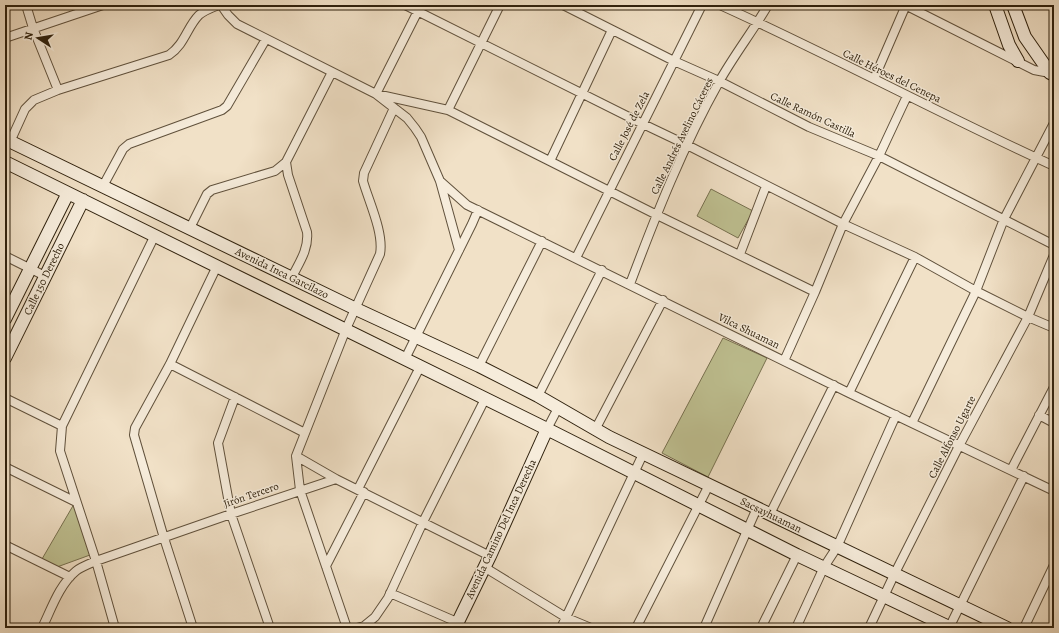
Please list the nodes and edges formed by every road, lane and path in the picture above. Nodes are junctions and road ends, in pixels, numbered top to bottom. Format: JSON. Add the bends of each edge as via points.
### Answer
{"nodes":[{"id":1,"x":26,"y":5,"type":"edge"},
{"id":2,"x":102,"y":5,"type":"edge"},
{"id":3,"x":220,"y":5,"type":"edge"},
{"id":4,"x":405,"y":5,"type":"edge"},
{"id":5,"x":500,"y":5,"type":"edge"},
{"id":6,"x":563,"y":5,"type":"edge"},
{"id":7,"x":702,"y":5,"type":"edge"},
{"id":8,"x":720,"y":5,"type":"edge"},
{"id":9,"x":768,"y":5,"type":"edge"},
{"id":10,"x":905,"y":5,"type":"edge"},
{"id":11,"x":995,"y":5,"type":"edge"},
{"id":12,"x":1013,"y":5,"type":"edge"},
{"id":13,"x":419,"y":8,"type":"edge"},
{"id":14,"x":758,"y":22,"type":"junction"},
{"id":15,"x":33,"y":28,"type":"junction"},
{"id":16,"x":612,"y":30,"type":"junction"},
{"id":17,"x":5,"y":38,"type":"edge"},
{"id":18,"x":266,"y":39,"type":"junction"},
{"id":19,"x":481,"y":43,"type":"junction"},
{"id":20,"x":674,"y":61,"type":"junction"},
{"id":21,"x":1018,"y":61,"type":"junction"},
{"id":22,"x":332,"y":72,"type":"junction"},
{"id":23,"x":1052,"y":74,"type":"edge"},
{"id":24,"x":874,"y":79,"type":"junction"},
{"id":25,"x":719,"y":81,"type":"junction"},
{"id":26,"x":58,"y":90,"type":"junction"},
{"id":27,"x":376,"y":94,"type":"junction"},
{"id":28,"x":582,"y":94,"type":"junction"},
{"id":29,"x":907,"y":96,"type":"junction"},
{"id":30,"x":394,"y":108,"type":"junction"},
{"id":31,"x":448,"y":110,"type":"junction"},
{"id":32,"x":1054,"y":123,"type":"edge"},
{"id":33,"x":643,"y":124,"type":"junction"},
{"id":34,"x":8,"y":140,"type":"edge"},
{"id":35,"x":687,"y":145,"type":"junction"},
{"id":36,"x":879,"y":156,"type":"junction"},
{"id":37,"x":1036,"y":158,"type":"junction"},
{"id":38,"x":550,"y":161,"type":"junction"},
{"id":39,"x":5,"y":162,"type":"edge"},
{"id":40,"x":286,"y":162,"type":"junction"},
{"id":41,"x":1054,"y":166,"type":"edge"},
{"id":42,"x":440,"y":181,"type":"junction"},
{"id":43,"x":103,"y":186,"type":"junction"},
{"id":44,"x":766,"y":186,"type":"junction"},
{"id":45,"x":609,"y":191,"type":"junction"},
{"id":46,"x":68,"y":193,"type":"junction"},
{"id":47,"x":83,"y":200,"type":"junction"},
{"id":48,"x":478,"y":210,"type":"junction"},
{"id":49,"x":657,"y":215,"type":"junction"},
{"id":50,"x":1004,"y":219,"type":"junction"},
{"id":51,"x":843,"y":224,"type":"junction"},
{"id":52,"x":190,"y":228,"type":"junction"},
{"id":53,"x":155,"y":236,"type":"junction"},
{"id":54,"x":542,"y":241,"type":"junction"},
{"id":55,"x":1054,"y":245,"type":"edge"},
{"id":56,"x":459,"y":250,"type":"junction"},
{"id":57,"x":740,"y":254,"type":"junction"},
{"id":58,"x":1054,"y":255,"type":"edge"},
{"id":59,"x":5,"y":256,"type":"edge"},
{"id":60,"x":915,"y":257,"type":"junction"},
{"id":61,"x":576,"y":258,"type":"junction"},
{"id":62,"x":217,"y":266,"type":"junction"},
{"id":63,"x":30,"y":269,"type":"junction"},
{"id":64,"x":602,"y":270,"type":"junction"},
{"id":65,"x":45,"y":276,"type":"junction"},
{"id":66,"x":292,"y":278,"type":"junction"},
{"id":67,"x":630,"y":284,"type":"junction"},
{"id":68,"x":976,"y":291,"type":"junction"},
{"id":69,"x":815,"y":292,"type":"junction"},
{"id":70,"x":662,"y":300,"type":"junction"},
{"id":71,"x":356,"y":308,"type":"junction"},
{"id":72,"x":1028,"y":317,"type":"junction"},
{"id":73,"x":5,"y":319,"type":"edge"},
{"id":74,"x":1054,"y":328,"type":"edge"},
{"id":75,"x":346,"y":329,"type":"junction"},
{"id":76,"x":416,"y":336,"type":"junction"},
{"id":77,"x":5,"y":358,"type":"edge"},
{"id":78,"x":405,"y":359,"type":"junction"},
{"id":79,"x":784,"y":361,"type":"junction"},
{"id":80,"x":170,"y":364,"type":"junction"},
{"id":81,"x":479,"y":366,"type":"junction"},
{"id":82,"x":420,"y":367,"type":"junction"},
{"id":83,"x":834,"y":385,"type":"junction"},
{"id":84,"x":1054,"y":387,"type":"edge"},
{"id":85,"x":849,"y":393,"type":"junction"},
{"id":86,"x":538,"y":396,"type":"junction"},
{"id":87,"x":235,"y":397,"type":"junction"},
{"id":88,"x":5,"y":398,"type":"edge"},
{"id":89,"x":485,"y":399,"type":"junction"},
{"id":90,"x":558,"y":408,"type":"junction"},
{"id":91,"x":896,"y":415,"type":"junction"},
{"id":92,"x":1040,"y":415,"type":"junction"},
{"id":93,"x":912,"y":423,"type":"junction"},
{"id":94,"x":1054,"y":423,"type":"edge"},
{"id":95,"x":62,"y":426,"type":"junction"},
{"id":96,"x":547,"y":429,"type":"junction"},
{"id":97,"x":595,"y":430,"type":"junction"},
{"id":98,"x":304,"y":433,"type":"junction"},
{"id":99,"x":960,"y":446,"type":"junction"},
{"id":100,"x":643,"y":454,"type":"junction"},
{"id":101,"x":296,"y":456,"type":"junction"},
{"id":102,"x":5,"y":467,"type":"edge"},
{"id":103,"x":1011,"y":470,"type":"junction"},
{"id":104,"x":635,"y":473,"type":"junction"},
{"id":105,"x":1024,"y":476,"type":"junction"},
{"id":106,"x":336,"y":479,"type":"junction"},
{"id":107,"x":709,"y":485,"type":"junction"},
{"id":108,"x":300,"y":490,"type":"junction"},
{"id":109,"x":361,"y":490,"type":"junction"},
{"id":110,"x":1054,"y":491,"type":"edge"},
{"id":111,"x":76,"y":502,"type":"junction"},
{"id":112,"x":699,"y":506,"type":"junction"},
{"id":113,"x":757,"y":508,"type":"junction"},
{"id":114,"x":231,"y":514,"type":"junction"},
{"id":115,"x":770,"y":514,"type":"junction"},
{"id":116,"x":423,"y":522,"type":"junction"},
{"id":117,"x":746,"y":530,"type":"junction"},
{"id":118,"x":164,"y":538,"type":"junction"},
{"id":119,"x":5,"y":545,"type":"edge"},
{"id":120,"x":837,"y":547,"type":"junction"},
{"id":121,"x":797,"y":555,"type":"junction"},
{"id":122,"x":490,"y":556,"type":"junction"},
{"id":123,"x":96,"y":561,"type":"junction"},
{"id":124,"x":1054,"y":565,"type":"edge"},
{"id":125,"x":326,"y":566,"type":"junction"},
{"id":126,"x":484,"y":567,"type":"junction"},
{"id":127,"x":824,"y":567,"type":"junction"},
{"id":128,"x":894,"y":575,"type":"junction"},
{"id":129,"x":70,"y":577,"type":"junction"},
{"id":130,"x":390,"y":593,"type":"junction"},
{"id":131,"x":884,"y":596,"type":"junction"},
{"id":132,"x":960,"y":605,"type":"junction"},
{"id":133,"x":567,"y":618,"type":"junction"},
{"id":134,"x":456,"y":625,"type":"edge"},
{"id":135,"x":42,"y":628,"type":"edge"},
{"id":136,"x":115,"y":628,"type":"edge"},
{"id":137,"x":193,"y":628,"type":"edge"},
{"id":138,"x":270,"y":628,"type":"edge"},
{"id":139,"x":347,"y":628,"type":"edge"},
{"id":140,"x":357,"y":628,"type":"edge"},
{"id":141,"x":561,"y":628,"type":"edge"},
{"id":142,"x":591,"y":628,"type":"edge"},
{"id":143,"x":636,"y":628,"type":"edge"},
{"id":144,"x":704,"y":628,"type":"edge"},
{"id":145,"x":761,"y":628,"type":"edge"},
{"id":146,"x":796,"y":628,"type":"edge"},
{"id":147,"x":869,"y":628,"type":"edge"},
{"id":148,"x":949,"y":628,"type":"edge"},
{"id":149,"x":1007,"y":628,"type":"edge"},
{"id":150,"x":1024,"y":628,"type":"edge"}],
"edges":[{"from":1,"to":15,"type":"street"},
{"from":2,"to":15,"type":"street"},
{"from":3,"to":18,"type":"street","via":[[237,24]]},
{"from":3,"to":26,"type":"street","via":[[207,9],[198,16],[176,50],[168,55]]},
{"from":4,"to":13,"type":"street"},
{"from":5,"to":19,"type":"street"},
{"from":6,"to":16,"type":"street","name":"Calle Ramón Castilla"},
{"from":7,"to":20,"type":"street","name":"Calle José de Zela"},
{"from":8,"to":14,"type":"street","name":"Calle Héroes del Cenepa"},
{"from":9,"to":14,"type":"street","name":"Calle Andrés Avelino Cáceres"},
{"from":10,"to":21,"type":"street"},
{"from":10,"to":24,"type":"street"},
{"from":11,"to":21,"type":"main road"},
{"from":12,"to":23,"type":"main road","via":[[1025,37]]},
{"from":13,"to":19,"type":"street"},
{"from":13,"to":27,"type":"street"},
{"from":14,"to":24,"type":"street","name":"Calle Héroes del Cenepa"},
{"from":14,"to":25,"type":"street","name":"Calle Andrés Avelino Cáceres"},
{"from":15,"to":17,"type":"street"},
{"from":15,"to":26,"type":"street"},
{"from":16,"to":20,"type":"street","name":"Calle Ramón Castilla"},
{"from":16,"to":28,"type":"street"},
{"from":18,"to":22,"type":"street"},
{"from":18,"to":43,"type":"street","via":[[227,106],[129,144],[123,149]]},
{"from":19,"to":28,"type":"street"},
{"from":19,"to":31,"type":"street"},
{"from":20,"to":25,"type":"street","name":"Calle Ramón Castilla"},
{"from":20,"to":33,"type":"street","name":"Calle José de Zela"},
{"from":21,"to":23,"type":"street","via":[[1034,70]]},
{"from":22,"to":27,"type":"street"},
{"from":22,"to":40,"type":"street"},
{"from":24,"to":29,"type":"street","name":"Calle Héroes del Cenepa"},
{"from":25,"to":35,"type":"street","name":"Calle Andrés Avelino Cáceres"},
{"from":25,"to":36,"type":"street","name":"Calle Ramón Castilla","via":[[809,127]]},
{"from":26,"to":34,"type":"street","via":[[28,105]]},
{"from":27,"to":30,"type":"street"},
{"from":27,"to":31,"type":"street"},
{"from":28,"to":33,"type":"street"},
{"from":28,"to":38,"type":"street"},
{"from":29,"to":36,"type":"street"},
{"from":29,"to":37,"type":"street","name":"Calle Héroes del Cenepa"},
{"from":30,"to":42,"type":"street","via":[[415,128]]},
{"from":30,"to":71,"type":"street","via":[[364,174],[363,181],[382,246]]},
{"from":31,"to":38,"type":"street"},
{"from":32,"to":37,"type":"street"},
{"from":33,"to":35,"type":"street"},
{"from":33,"to":45,"type":"street","name":"Calle José de Zela"},
{"from":34,"to":43,"type":"main road","name":"Avenida Inca Garcilazo"},
{"from":35,"to":44,"type":"street"},
{"from":35,"to":49,"type":"street","name":"Calle Andrés Avelino Cáceres"},
{"from":36,"to":50,"type":"street","name":"Calle Ramón Castilla"},
{"from":36,"to":51,"type":"street"},
{"from":37,"to":41,"type":"street","name":"Calle Héroes del Cenepa"},
{"from":37,"to":50,"type":"street"},
{"from":38,"to":45,"type":"street"},
{"from":39,"to":46,"type":"main road","name":"Avenida Inca Garcilazo"},
{"from":40,"to":52,"type":"street","via":[[275,171],[212,190],[207,194]]},
{"from":40,"to":66,"type":"street","via":[[308,241]]},
{"from":42,"to":48,"type":"street","name":"Vilca Shuaman","via":[[467,205]]},
{"from":42,"to":56,"type":"street"},
{"from":43,"to":52,"type":"main road","name":"Avenida Inca Garcilazo"},
{"from":44,"to":51,"type":"street"},
{"from":44,"to":57,"type":"street"},
{"from":45,"to":49,"type":"street"},
{"from":45,"to":61,"type":"street","name":"Calle José de Zela"},
{"from":46,"to":47,"type":"main road","name":"Avenida Inca Garcilazo"},
{"from":46,"to":63,"type":"main road","name":"Calle 150 Derecho"},
{"from":47,"to":53,"type":"main road","name":"Avenida Inca Garcilazo"},
{"from":47,"to":65,"type":"main road","name":"Calle 150 Derecho"},
{"from":48,"to":54,"type":"street","name":"Vilca Shuaman"},
{"from":48,"to":56,"type":"street"},
{"from":49,"to":57,"type":"street"},
{"from":49,"to":67,"type":"street","name":"Calle Andrés Avelino Cáceres"},
{"from":50,"to":55,"type":"street","name":"Calle Ramón Castilla"},
{"from":50,"to":68,"type":"street"},
{"from":51,"to":60,"type":"street"},
{"from":51,"to":69,"type":"street"},
{"from":52,"to":66,"type":"main road","name":"Avenida Inca Garcilazo"},
{"from":53,"to":62,"type":"main road","name":"Avenida Inca Garcilazo"},
{"from":53,"to":95,"type":"street"},
{"from":54,"to":61,"type":"street","name":"Vilca Shuaman"},
{"from":54,"to":81,"type":"street"},
{"from":56,"to":76,"type":"street"},
{"from":57,"to":69,"type":"street"},
{"from":58,"to":72,"type":"street","name":"Calle Alfonso Ugarte"},
{"from":59,"to":63,"type":"street"},
{"from":60,"to":68,"type":"street"},
{"from":60,"to":85,"type":"street"},
{"from":61,"to":64,"type":"street","name":"Vilca Shuaman"},
{"from":62,"to":75,"type":"main road","name":"Avenida Inca Garcilazo"},
{"from":62,"to":80,"type":"street"},
{"from":63,"to":65,"type":"street"},
{"from":63,"to":73,"type":"main road","name":"Calle 150 Derecho"},
{"from":64,"to":67,"type":"street","name":"Vilca Shuaman"},
{"from":64,"to":86,"type":"street"},
{"from":65,"to":77,"type":"main road","name":"Calle 150 Derecho"},
{"from":66,"to":71,"type":"main road","name":"Avenida Inca Garcilazo"},
{"from":67,"to":70,"type":"street","name":"Vilca Shuaman"},
{"from":68,"to":72,"type":"street"},
{"from":68,"to":93,"type":"street"},
{"from":69,"to":79,"type":"street"},
{"from":70,"to":79,"type":"street","name":"Vilca Shuaman"},
{"from":70,"to":97,"type":"street"},
{"from":71,"to":75,"type":"street"},
{"from":71,"to":76,"type":"main road","name":"Avenida Inca Garcilazo"},
{"from":72,"to":74,"type":"street"},
{"from":72,"to":99,"type":"street","name":"Calle Alfonso Ugarte"},
{"from":75,"to":78,"type":"main road","name":"Avenida Inca Garcilazo"},
{"from":75,"to":98,"type":"street"},
{"from":76,"to":78,"type":"street"},
{"from":76,"to":81,"type":"main road","name":"Avenida Inca Garcilazo"},
{"from":78,"to":82,"type":"main road","name":"Avenida Inca Garcilazo"},
{"from":79,"to":83,"type":"street","name":"Vilca Shuaman"},
{"from":80,"to":87,"type":"street"},
{"from":80,"to":118,"type":"street","via":[[135,428],[134,435]]},
{"from":81,"to":86,"type":"main road","name":"Avenida Inca Garcilazo"},
{"from":82,"to":89,"type":"main road","name":"Avenida Inca Garcilazo"},
{"from":82,"to":109,"type":"street"},
{"from":83,"to":85,"type":"street","name":"Vilca Shuaman"},
{"from":83,"to":115,"type":"street"},
{"from":84,"to":92,"type":"street"},
{"from":85,"to":91,"type":"street","name":"Vilca Shuaman"},
{"from":86,"to":90,"type":"main road","name":"Avenida Inca Garcilazo"},
{"from":87,"to":98,"type":"street"},
{"from":87,"to":114,"type":"street","via":[[218,443]]},
{"from":88,"to":95,"type":"street"},
{"from":89,"to":96,"type":"main road","name":"Avenida Inca Garcilazo"},
{"from":89,"to":116,"type":"street"},
{"from":90,"to":96,"type":"street"},
{"from":90,"to":97,"type":"main road","name":"Sacsayhuaman"},
{"from":91,"to":93,"type":"street","name":"Vilca Shuaman"},
{"from":91,"to":120,"type":"street"},
{"from":92,"to":94,"type":"street"},
{"from":92,"to":103,"type":"street"},
{"from":93,"to":99,"type":"street","name":"Vilca Shuaman"},
{"from":95,"to":111,"type":"street","via":[[60,451]]},
{"from":96,"to":104,"type":"main road","name":"Avenida Inca Garcilazo"},
{"from":96,"to":122,"type":"main road","name":"Avenida Camino Del Inca Derecha"},
{"from":97,"to":100,"type":"main road","name":"Sacsayhuaman"},
{"from":98,"to":101,"type":"street"},
{"from":99,"to":103,"type":"street","name":"Vilca Shuaman"},
{"from":99,"to":128,"type":"street","name":"Calle Alfonso Ugarte"},
{"from":100,"to":104,"type":"street"},
{"from":100,"to":107,"type":"main road","name":"Sacsayhuaman"},
{"from":101,"to":106,"type":"street"},
{"from":101,"to":108,"type":"street"},
{"from":102,"to":111,"type":"street"},
{"from":103,"to":105,"type":"street","name":"Vilca Shuaman"},
{"from":104,"to":112,"type":"main road","name":"Avenida Inca Garcilazo"},
{"from":104,"to":133,"type":"street"},
{"from":105,"to":110,"type":"street","name":"Vilca Shuaman"},
{"from":105,"to":132,"type":"street"},
{"from":106,"to":108,"type":"street","name":"Jirón Tercero"},
{"from":106,"to":109,"type":"street"},
{"from":107,"to":112,"type":"street"},
{"from":107,"to":113,"type":"main road","name":"Sacsayhuaman"},
{"from":108,"to":114,"type":"street","name":"Jirón Tercero"},
{"from":108,"to":125,"type":"street"},
{"from":109,"to":116,"type":"street"},
{"from":109,"to":125,"type":"street"},
{"from":111,"to":123,"type":"street"},
{"from":112,"to":117,"type":"main road","name":"Avenida Inca Garcilazo"},
{"from":112,"to":143,"type":"street"},
{"from":113,"to":115,"type":"main road","name":"Sacsayhuaman"},
{"from":113,"to":117,"type":"street"},
{"from":114,"to":118,"type":"street","name":"Jirón Tercero"},
{"from":114,"to":138,"type":"street"},
{"from":115,"to":120,"type":"main road","name":"Sacsayhuaman"},
{"from":116,"to":122,"type":"street"},
{"from":116,"to":130,"type":"street"},
{"from":117,"to":121,"type":"main road","name":"Avenida Inca Garcilazo"},
{"from":117,"to":144,"type":"street"},
{"from":118,"to":123,"type":"street","name":"Jirón Tercero"},
{"from":118,"to":137,"type":"street"},
{"from":119,"to":129,"type":"street"},
{"from":120,"to":127,"type":"street"},
{"from":120,"to":128,"type":"main road","name":"Sacsayhuaman"},
{"from":121,"to":127,"type":"main road","name":"Avenida Inca Garcilazo"},
{"from":121,"to":145,"type":"street"},
{"from":122,"to":126,"type":"main road","name":"Avenida Camino Del Inca Derecha"},
{"from":123,"to":129,"type":"street","name":"Jirón Tercero","via":[[77,570]]},
{"from":123,"to":136,"type":"street"},
{"from":124,"to":150,"type":"street"},
{"from":125,"to":139,"type":"street"},
{"from":126,"to":133,"type":"street"},
{"from":126,"to":134,"type":"main road","name":"Avenida Camino Del Inca Derecha"},
{"from":127,"to":131,"type":"main road","name":"Avenida Inca Garcilazo"},
{"from":127,"to":146,"type":"street"},
{"from":128,"to":131,"type":"street","name":"Calle Alfonso Ugarte"},
{"from":128,"to":132,"type":"main road","name":"Sacsayhuaman"},
{"from":129,"to":135,"type":"street","name":"Jirón Tercero"},
{"from":130,"to":134,"type":"street"},
{"from":130,"to":140,"type":"street","via":[[375,617]]},
{"from":131,"to":147,"type":"street","name":"Calle Alfonso Ugarte"},
{"from":131,"to":148,"type":"main road","name":"Avenida Inca Garcilazo"},
{"from":132,"to":148,"type":"street"},
{"from":132,"to":149,"type":"main road","name":"Sacsayhuaman"},
{"from":133,"to":141,"type":"street"},
{"from":133,"to":142,"type":"street"}]}
